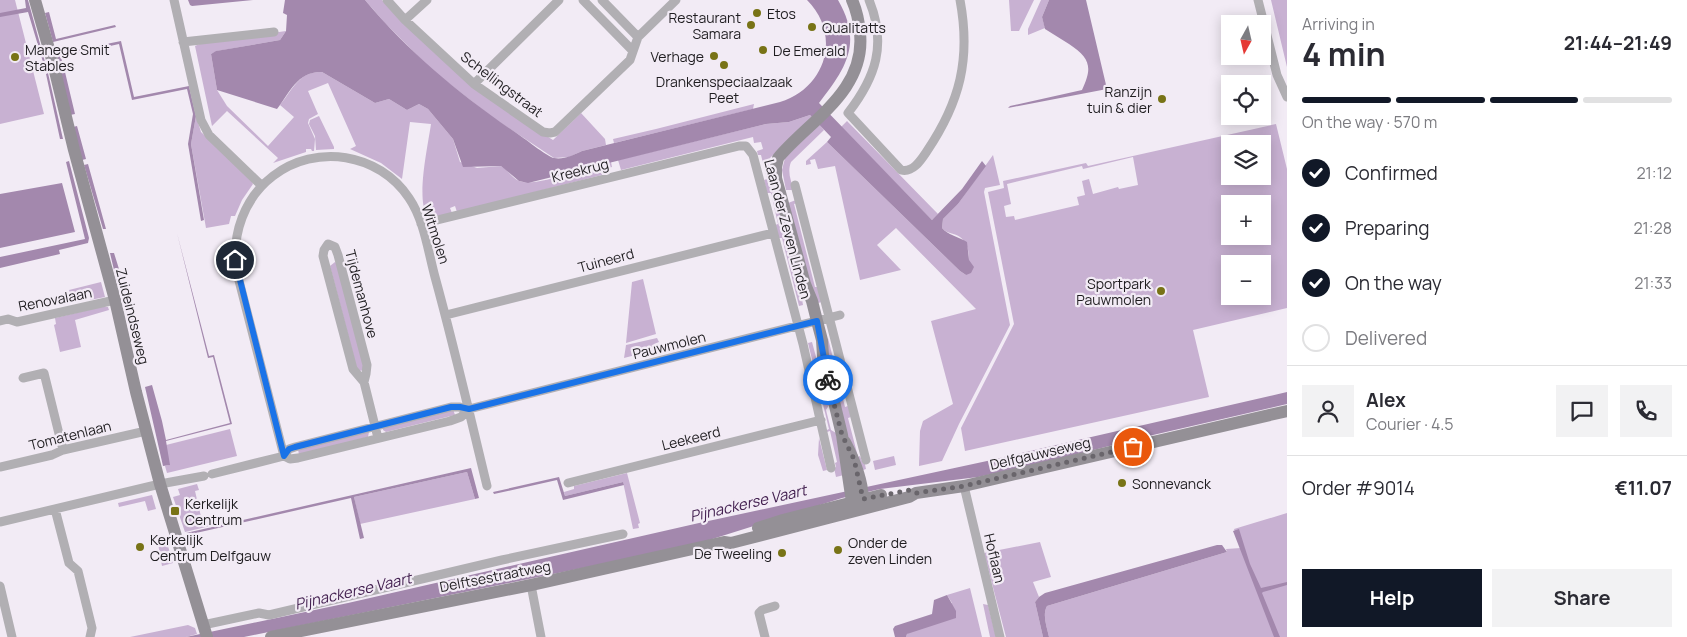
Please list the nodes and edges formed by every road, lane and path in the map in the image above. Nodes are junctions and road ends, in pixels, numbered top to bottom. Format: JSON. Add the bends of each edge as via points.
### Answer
{"nodes":[{"id":1,"x":35,"y":0,"type":"edge"},
{"id":2,"x":174,"y":0,"type":"edge"},
{"id":3,"x":387,"y":0,"type":"edge"},
{"id":4,"x":427,"y":0,"type":"edge"},
{"id":5,"x":559,"y":0,"type":"edge"},
{"id":6,"x":583,"y":0,"type":"edge"},
{"id":7,"x":602,"y":0,"type":"edge"},
{"id":8,"x":676,"y":0,"type":"edge"},
{"id":9,"x":852,"y":0,"type":"edge"},
{"id":10,"x":869,"y":0,"type":"edge"},
{"id":11,"x":960,"y":0,"type":"edge"},
{"id":12,"x":1258,"y":0,"type":"edge"},
{"id":13,"x":405,"y":20,"type":"junction"},
{"id":14,"x":274,"y":32,"type":"dead end"},
{"id":15,"x":638,"y":37,"type":"junction"},
{"id":16,"x":183,"y":42,"type":"junction"},
{"id":17,"x":633,"y":51,"type":"junction"},
{"id":18,"x":474,"y":84,"type":"junction"},
{"id":19,"x":1287,"y":97,"type":"edge"},
{"id":20,"x":746,"y":146,"type":"joint"},
{"id":21,"x":795,"y":185,"type":"dead end"},
{"id":22,"x":261,"y":186,"type":"junction"},
{"id":23,"x":798,"y":196,"type":"junction"},
{"id":24,"x":782,"y":199,"type":"junction"},
{"id":25,"x":421,"y":224,"type":"junction"},
{"id":26,"x":773,"y":233,"type":"junction"},
{"id":27,"x":115,"y":300,"type":"junction"},
{"id":28,"x":446,"y":315,"type":"junction"},
{"id":29,"x":840,"y":315,"type":"dead end"},
{"id":30,"x":830,"y":318,"type":"junction"},
{"id":31,"x":0,"y":321,"type":"edge"},
{"id":32,"x":814,"y":322,"type":"junction"},
{"id":33,"x":798,"y":326,"type":"junction"},
{"id":34,"x":23,"y":378,"type":"dead end"},
{"id":35,"x":364,"y":382,"type":"junction"},
{"id":36,"x":469,"y":409,"type":"junction"},
{"id":37,"x":1287,"y":411,"type":"edge"},
{"id":38,"x":821,"y":420,"type":"junction"},
{"id":39,"x":375,"y":426,"type":"junction"},
{"id":40,"x":146,"y":431,"type":"junction"},
{"id":41,"x":378,"y":438,"type":"junction"},
{"id":42,"x":63,"y":450,"type":"junction"},
{"id":43,"x":284,"y":456,"type":"junction"},
{"id":44,"x":866,"y":460,"type":"dead end"},
{"id":45,"x":0,"y":467,"type":"edge"},
{"id":46,"x":831,"y":468,"type":"dead end"},
{"id":47,"x":568,"y":483,"type":"dead end"},
{"id":48,"x":160,"y":484,"type":"junction"},
{"id":49,"x":487,"y":486,"type":"dead end"},
{"id":50,"x":964,"y":486,"type":"junction"},
{"id":51,"x":901,"y":496,"type":"joint"},
{"id":52,"x":857,"y":497,"type":"junction"},
{"id":53,"x":55,"y":508,"type":"junction"},
{"id":54,"x":0,"y":522,"type":"edge"},
{"id":55,"x":623,"y":534,"type":"dead end"},
{"id":56,"x":531,"y":585,"type":"junction"},
{"id":57,"x":0,"y":586,"type":"edge"},
{"id":58,"x":775,"y":606,"type":"dead end"},
{"id":59,"x":205,"y":632,"type":"edge"},
{"id":60,"x":12,"y":637,"type":"edge"},
{"id":61,"x":90,"y":637,"type":"edge"},
{"id":62,"x":271,"y":637,"type":"edge"},
{"id":63,"x":541,"y":637,"type":"edge"},
{"id":64,"x":764,"y":637,"type":"edge"},
{"id":65,"x":1000,"y":637,"type":"edge"}],
"edges":[{"from":1,"to":27,"type":"street","name":"Zuideindseweg"},
{"from":2,"to":16,"type":"street"},
{"from":3,"to":13,"type":"street","name":"Schellingstraat"},
{"from":4,"to":13,"type":"street"},
{"from":5,"to":18,"type":"street"},
{"from":6,"to":17,"type":"street"},
{"from":7,"to":15,"type":"street"},
{"from":8,"to":15,"type":"street"},
{"from":9,"to":24,"type":"street","name":"Laan der Zeven Linden","via":[[860,24],[857,64],[849,84],[830,107],[778,158],[776,178]]},
{"from":10,"to":11,"type":"street","via":[[878,36],[878,53],[870,78],[848,113],[901,170],[908,171],[938,135],[956,97],[964,56]]},
{"from":12,"to":19,"type":"street","via":[[1277,75]]},
{"from":13,"to":18,"type":"street","name":"Schellingstraat"},
{"from":14,"to":16,"type":"street"},
{"from":15,"to":17,"type":"street","name":"Schellingstraat"},
{"from":16,"to":22,"type":"street","via":[[204,128]]},
{"from":17,"to":18,"type":"street","name":"Schellingstraat","via":[[630,60],[553,133],[543,132]]},
{"from":20,"to":25,"type":"street","name":"Kreekrug"},
{"from":20,"to":26,"type":"street","name":"Laan der Zeven Linden","via":[[753,155]]},
{"from":21,"to":23,"type":"street","name":"Laan der Zeven Linden"},
{"from":22,"to":25,"type":"street","name":"Witmolen","via":[[278,172],[314,158],[349,157],[376,166],[395,182],[409,198]]},
{"from":22,"to":43,"type":"street","name":"Witmolen","via":[[243,214],[235,260]]},
{"from":23,"to":24,"type":"street","name":"Laan der Zeven Linden"},
{"from":23,"to":30,"type":"street","name":"Laan der Zeven Linden"},
{"from":24,"to":32,"type":"street","name":"Laan der Zeven Linden","via":[[805,284],[806,302]]},
{"from":25,"to":28,"type":"street","name":"Witmolen"},
{"from":26,"to":28,"type":"street","name":"Tuineerd"},
{"from":26,"to":33,"type":"street","name":"Laan der Zeven Linden"},
{"from":27,"to":31,"type":"street","name":"Renovalaan","via":[[17,322]]},
{"from":27,"to":40,"type":"street","name":"Zuideindseweg"},
{"from":28,"to":36,"type":"street","name":"Witmolen"},
{"from":29,"to":30,"type":"street","name":"Pauwmolen"},
{"from":30,"to":32,"type":"street","name":"Pauwmolen"},
{"from":30,"to":44,"type":"street","name":"Laan der Zeven Linden"},
{"from":32,"to":33,"type":"street","name":"Pauwmolen"},
{"from":32,"to":52,"type":"street","name":"Laan der Zeven Linden","via":[[816,342],[823,356]]},
{"from":33,"to":36,"type":"street","name":"Pauwmolen"},
{"from":33,"to":38,"type":"street","name":"Laan der Zeven Linden"},
{"from":34,"to":42,"type":"street","via":[[44,372]]},
{"from":35,"to":35,"type":"street","name":"Tijdemanhove","via":[[353,369],[345,341],[324,256],[328,244],[335,247],[338,255],[367,365]]},
{"from":35,"to":39,"type":"street","name":"Tijdemanhove"},
{"from":36,"to":39,"type":"street","name":"Pauwmolen","via":[[451,407]]},
{"from":36,"to":41,"type":"street","name":"Pauwmolen","via":[[461,417]]},
{"from":36,"to":49,"type":"street","name":"Witmolen"},
{"from":37,"to":50,"type":"street","name":"Delfgauwseweg"},
{"from":38,"to":46,"type":"street","name":"Laan der Zeven Linden"},
{"from":38,"to":47,"type":"street","name":"Leekeerd"},
{"from":39,"to":41,"type":"street","name":"Tijdemanhove"},
{"from":39,"to":43,"type":"street","name":"Pauwmolen","via":[[295,447]]},
{"from":40,"to":42,"type":"street","name":"Tomatenlaan"},
{"from":40,"to":48,"type":"street","name":"Zuideindseweg"},
{"from":41,"to":43,"type":"street","name":"Pauwmolen","via":[[298,458]]},
{"from":42,"to":45,"type":"street","name":"Tomatenlaan"},
{"from":43,"to":48,"type":"street","name":"Pauwmolen"},
{"from":48,"to":53,"type":"street","name":"Pauwmolen"},
{"from":48,"to":59,"type":"street","name":"Zuideindseweg"},
{"from":50,"to":51,"type":"street","name":"Delfgauwseweg"},
{"from":50,"to":65,"type":"street","name":"Hoflaan"},
{"from":51,"to":52,"type":"street","name":"Delftsestraatweg"},
{"from":52,"to":56,"type":"street","name":"Delftsestraatweg","via":[[724,542]]},
{"from":53,"to":54,"type":"street","name":"Pauwmolen"},
{"from":53,"to":61,"type":"street","via":[[69,563],[78,571],[92,628]]},
{"from":55,"to":59,"type":"street","name":"Delftsestraatweg","via":[[269,615],[259,613]]},
{"from":56,"to":62,"type":"street","name":"Delftsestraatweg"},
{"from":56,"to":63,"type":"street"},
{"from":57,"to":60,"type":"street"},
{"from":58,"to":64,"type":"street","via":[[759,613]]}]}
